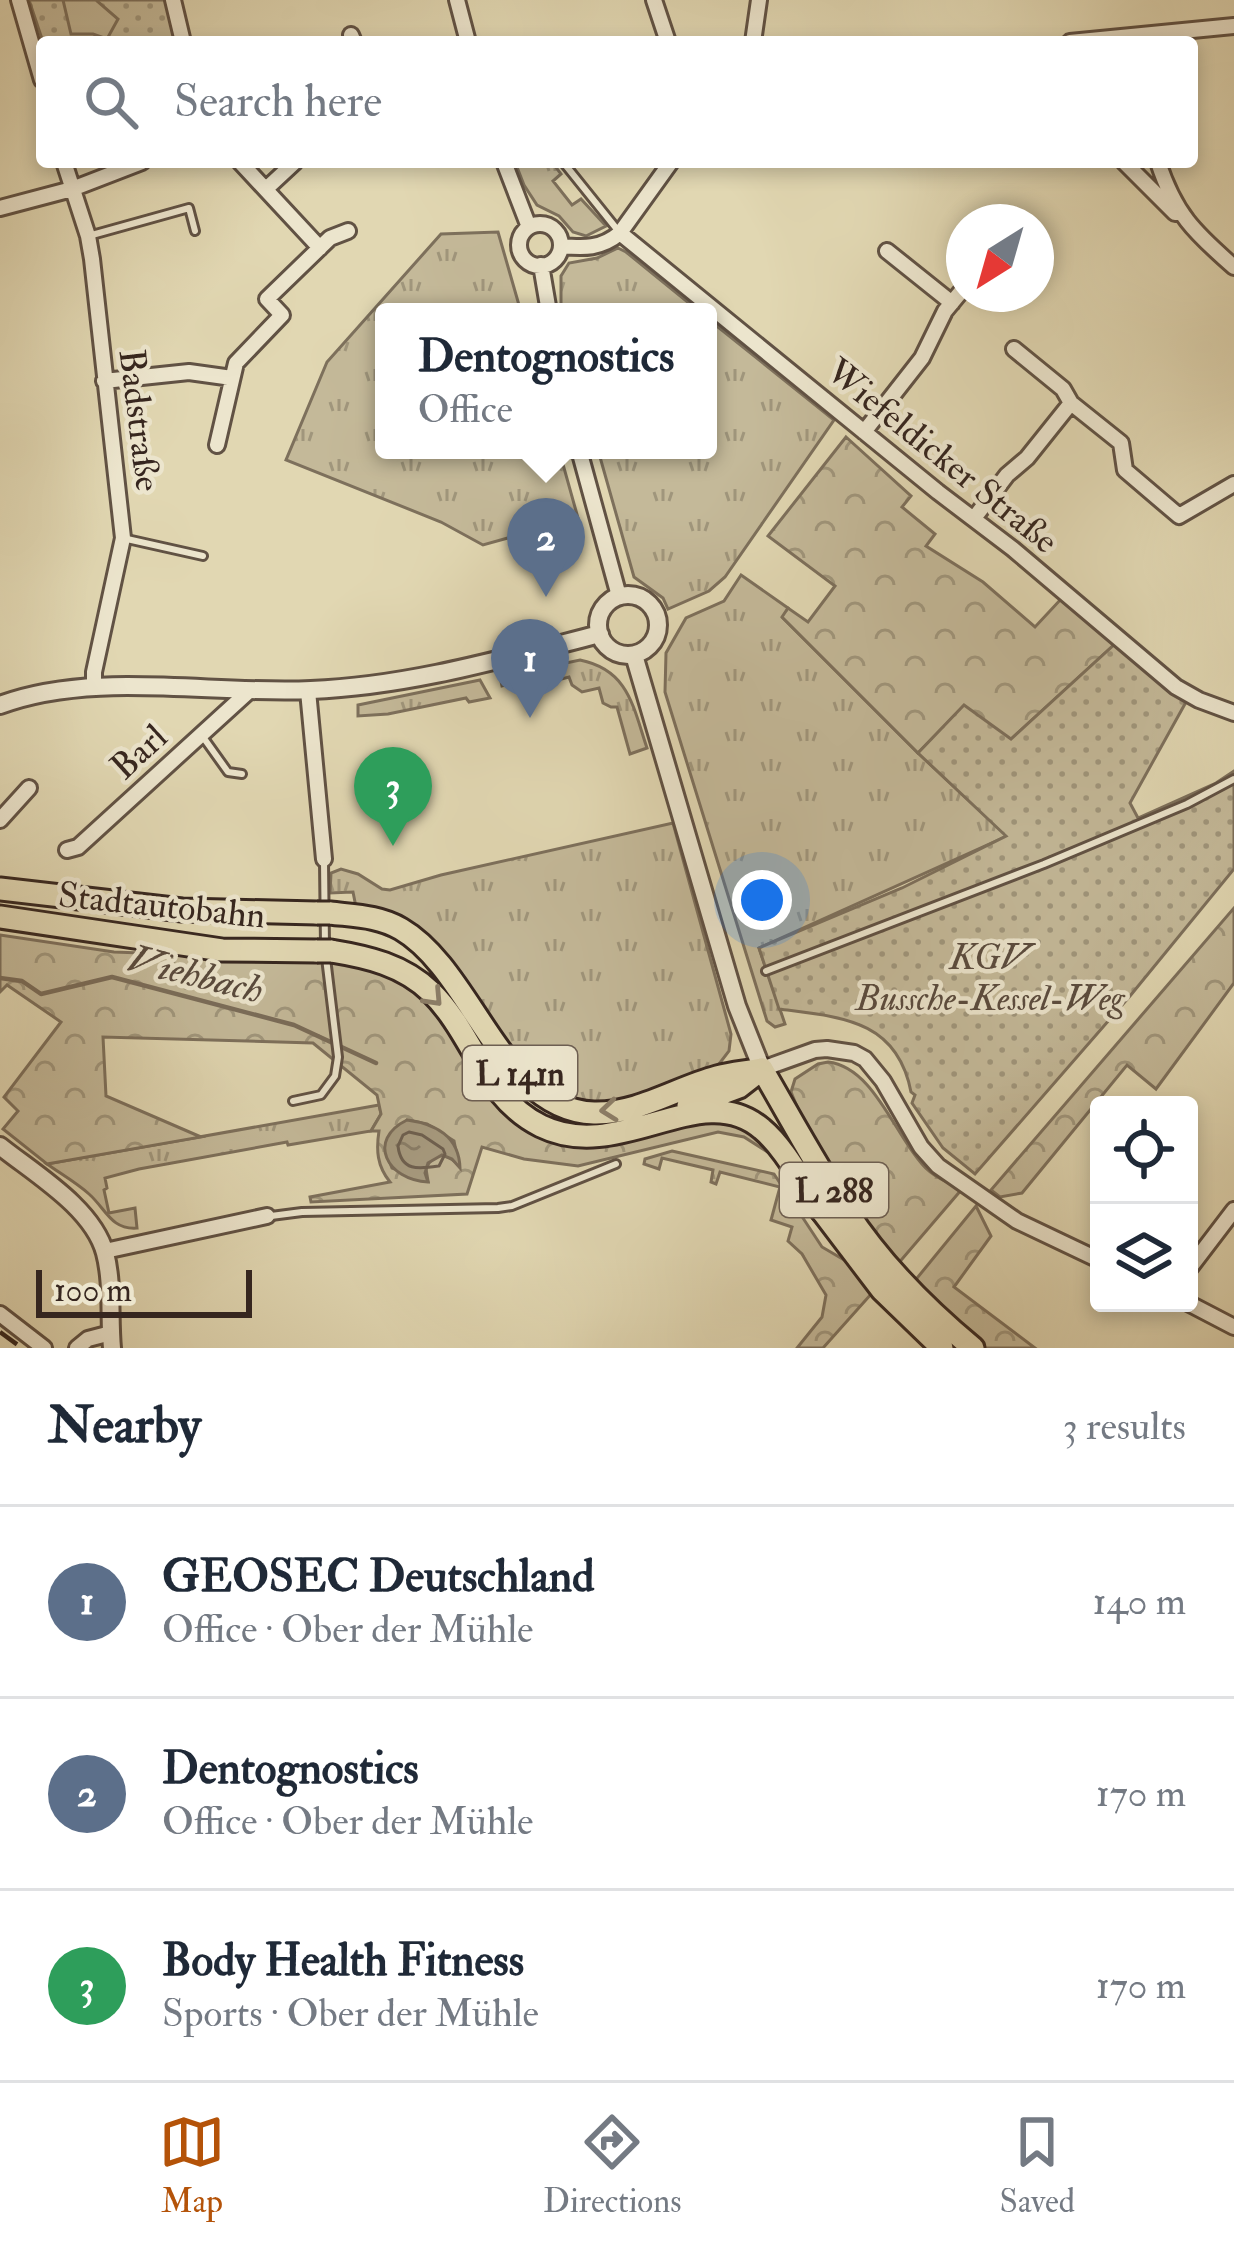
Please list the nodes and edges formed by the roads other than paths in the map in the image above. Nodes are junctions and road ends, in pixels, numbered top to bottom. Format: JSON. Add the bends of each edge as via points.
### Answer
{"nodes":[{"id":1,"x":19,"y":0,"type":"edge"},
{"id":2,"x":173,"y":0,"type":"edge"},
{"id":3,"x":457,"y":0,"type":"edge"},
{"id":4,"x":654,"y":0,"type":"edge"},
{"id":5,"x":759,"y":0,"type":"edge"},
{"id":6,"x":1234,"y":26,"type":"edge"},
{"id":7,"x":182,"y":36,"type":"edge"},
{"id":8,"x":466,"y":36,"type":"edge"},
{"id":9,"x":666,"y":36,"type":"edge"},
{"id":10,"x":754,"y":36,"type":"edge"},
{"id":11,"x":1159,"y":36,"type":"edge"},
{"id":12,"x":36,"y":59,"type":"edge"},
{"id":13,"x":66,"y":168,"type":"edge"},
{"id":14,"x":126,"y":168,"type":"edge"},
{"id":15,"x":246,"y":168,"type":"edge"},
{"id":16,"x":289,"y":168,"type":"edge"},
{"id":17,"x":506,"y":168,"type":"edge"},
{"id":18,"x":567,"y":168,"type":"edge"},
{"id":19,"x":667,"y":168,"type":"edge"},
{"id":20,"x":1130,"y":168,"type":"edge"},
{"id":21,"x":1160,"y":168,"type":"edge"},
{"id":22,"x":72,"y":189,"type":"junction"},
{"id":23,"x":266,"y":189,"type":"junction"},
{"id":24,"x":0,"y":208,"type":"edge"},
{"id":25,"x":1187,"y":225,"type":"junction"},
{"id":26,"x":529,"y":227,"type":"junction"},
{"id":27,"x":195,"y":230,"type":"dead end"},
{"id":28,"x":348,"y":231,"type":"dead end"},
{"id":29,"x":620,"y":233,"type":"junction"},
{"id":30,"x":88,"y":236,"type":"junction"},
{"id":31,"x":561,"y":246,"type":"junction"},
{"id":32,"x":320,"y":248,"type":"junction"},
{"id":33,"x":887,"y":251,"type":"dead end"},
{"id":34,"x":541,"y":266,"type":"junction"},
{"id":35,"x":1234,"y":267,"type":"edge"},
{"id":36,"x":946,"y":298,"type":"edge"},
{"id":37,"x":547,"y":303,"type":"edge"},
{"id":38,"x":706,"y":303,"type":"edge"},
{"id":39,"x":717,"y":312,"type":"edge"},
{"id":40,"x":947,"y":312,"type":"edge"},
{"id":41,"x":1014,"y":350,"type":"dead end"},
{"id":42,"x":232,"y":378,"type":"junction"},
{"id":43,"x":104,"y":381,"type":"junction"},
{"id":44,"x":1071,"y":403,"type":"junction"},
{"id":45,"x":864,"y":432,"type":"junction"},
{"id":46,"x":217,"y":445,"type":"dead end"},
{"id":47,"x":582,"y":459,"type":"edge"},
{"id":48,"x":1234,"y":484,"type":"edge"},
{"id":49,"x":975,"y":517,"type":"junction"},
{"id":50,"x":123,"y":538,"type":"junction"},
{"id":51,"x":203,"y":556,"type":"dead end"},
{"id":52,"x":620,"y":596,"type":"junction"},
{"id":53,"x":600,"y":634,"type":"junction"},
{"id":54,"x":634,"y":655,"type":"junction"},
{"id":55,"x":94,"y":686,"type":"junction"},
{"id":56,"x":308,"y":691,"type":"junction"},
{"id":57,"x":248,"y":692,"type":"junction"},
{"id":58,"x":0,"y":704,"type":"edge"},
{"id":59,"x":1234,"y":713,"type":"edge"},
{"id":60,"x":200,"y":734,"type":"junction"},
{"id":61,"x":242,"y":774,"type":"dead end"},
{"id":62,"x":1234,"y":779,"type":"edge"},
{"id":63,"x":29,"y":788,"type":"dead end"},
{"id":64,"x":0,"y":820,"type":"edge"},
{"id":65,"x":67,"y":850,"type":"dead end"},
{"id":66,"x":324,"y":859,"type":"joint"},
{"id":67,"x":0,"y":889,"type":"edge"},
{"id":68,"x":0,"y":917,"type":"edge"},
{"id":69,"x":766,"y":970,"type":"dead end"},
{"id":70,"x":762,"y":1069,"type":"junction"},
{"id":71,"x":293,"y":1101,"type":"dead end"},
{"id":72,"x":658,"y":1121,"type":"junction"},
{"id":73,"x":0,"y":1146,"type":"edge"},
{"id":74,"x":616,"y":1164,"type":"dead end"},
{"id":75,"x":822,"y":1210,"type":"junction"},
{"id":76,"x":1234,"y":1210,"type":"edge"},
{"id":77,"x":267,"y":1216,"type":"joint"},
{"id":78,"x":105,"y":1251,"type":"junction"},
{"id":79,"x":1090,"y":1256,"type":"edge"},
{"id":80,"x":1198,"y":1257,"type":"edge"},
{"id":81,"x":1198,"y":1308,"type":"edge"},
{"id":82,"x":0,"y":1314,"type":"edge"},
{"id":83,"x":1234,"y":1327,"type":"edge"},
{"id":84,"x":111,"y":1340,"type":"edge"},
{"id":85,"x":44,"y":1348,"type":"edge"},
{"id":86,"x":77,"y":1348,"type":"edge"},
{"id":87,"x":942,"y":1348,"type":"edge"},
{"id":88,"x":973,"y":1348,"type":"edge"}],
"edges":[{"from":1,"to":12,"type":"street"},
{"from":2,"to":7,"type":"street"},
{"from":3,"to":8,"type":"street"},
{"from":4,"to":9,"type":"street"},
{"from":5,"to":10,"type":"street"},
{"from":6,"to":11,"type":"street"},
{"from":13,"to":22,"type":"street","name":"Badstraße"},
{"from":14,"to":22,"type":"street"},
{"from":15,"to":23,"type":"street"},
{"from":16,"to":23,"type":"street"},
{"from":17,"to":26,"type":"street"},
{"from":18,"to":29,"type":"lane","name":"Wiefeldicker Straße"},
{"from":19,"to":29,"type":"street"},
{"from":20,"to":25,"type":"street"},
{"from":21,"to":25,"type":"street"},
{"from":22,"to":24,"type":"street"},
{"from":22,"to":30,"type":"street","name":"Badstraße"},
{"from":23,"to":32,"type":"street"},
{"from":25,"to":35,"type":"street"},
{"from":26,"to":31,"type":"street","via":[[548,225]]},
{"from":26,"to":34,"type":"street","via":[[520,248]]},
{"from":27,"to":30,"type":"lane","via":[[189,208]]},
{"from":28,"to":32,"type":"street"},
{"from":29,"to":31,"type":"street","via":[[596,247]]},
{"from":29,"to":38,"type":"street","name":"Wiefeldicker Straße"},
{"from":30,"to":43,"type":"street","name":"Badstraße"},
{"from":31,"to":34,"type":"street"},
{"from":32,"to":42,"type":"street","via":[[267,298],[282,315],[236,363]]},
{"from":33,"to":36,"type":"street"},
{"from":34,"to":37,"type":"street"},
{"from":39,"to":45,"type":"street","name":"Wiefeldicker Straße"},
{"from":40,"to":45,"type":"street"},
{"from":41,"to":44,"type":"street"},
{"from":42,"to":43,"type":"street","via":[[189,372]]},
{"from":42,"to":46,"type":"street"},
{"from":43,"to":50,"type":"street","name":"Badstraße"},
{"from":44,"to":48,"type":"street","via":[[1121,443],[1125,470],[1179,516]]},
{"from":44,"to":49,"type":"street"},
{"from":45,"to":49,"type":"street","name":"Wiefeldicker Straße"},
{"from":47,"to":52,"type":"street"},
{"from":49,"to":59,"type":"street","name":"Wiefeldicker Straße","via":[[1176,687]]},
{"from":50,"to":51,"type":"lane"},
{"from":50,"to":55,"type":"street","name":"Badstraße"},
{"from":52,"to":53,"type":"street","via":[[601,613]]},
{"from":52,"to":54,"type":"street","via":[[640,597],[658,617],[652,642]]},
{"from":53,"to":54,"type":"street","via":[[613,650]]},
{"from":53,"to":56,"type":"street","via":[[476,666]]},
{"from":54,"to":70,"type":"street","number":"L 288"},
{"from":55,"to":57,"type":"street"},
{"from":55,"to":58,"type":"street"},
{"from":56,"to":57,"type":"street"},
{"from":56,"to":66,"type":"street"},
{"from":57,"to":60,"type":"street","name":"Barl"},
{"from":60,"to":61,"type":"lane","via":[[228,772]]},
{"from":60,"to":65,"type":"street","name":"Barl"},
{"from":62,"to":69,"type":"lane","via":[[1044,864]]},
{"from":63,"to":64,"type":"street"},
{"from":66,"to":71,"type":"lane","via":[[338,1057],[326,1091]]},
{"from":70,"to":67,"type":"main road","name":"Stadtautobahn","number":"L 141n","one_way":true,"via":[[631,1108],[573,1110],[524,1078],[434,959],[398,927],[371,917],[182,910]]},
{"from":68,"to":72,"type":"main road","name":"Stadtautobahn","number":"L 141n","one_way":true,"via":[[222,950],[324,951],[379,961],[430,991],[497,1091],[537,1124],[589,1137]]},
{"from":70,"to":72,"type":"main road"},
{"from":70,"to":75,"type":"main road","number":"L 288","via":[[783,1135]]},
{"from":70,"to":79,"type":"street","via":[[814,1050],[865,1059],[938,1166],[1017,1221]]},
{"from":70,"to":88,"type":"main road","number":"L 288","via":[[859,1229]]},
{"from":72,"to":75,"type":"main road","number":"L 288","via":[[718,1111],[748,1119],[770,1136]]},
{"from":73,"to":78,"type":"street","via":[[81,1212]]},
{"from":74,"to":77,"type":"lane","via":[[512,1206]]},
{"from":75,"to":87,"type":"main road","number":"L 288","via":[[882,1290]]},
{"from":76,"to":80,"type":"street"},
{"from":77,"to":78,"type":"street"},
{"from":78,"to":84,"type":"street"},
{"from":81,"to":83,"type":"street"},
{"from":82,"to":85,"type":"street"},
{"from":84,"to":86,"type":"street","via":[[88,1339]]}]}
